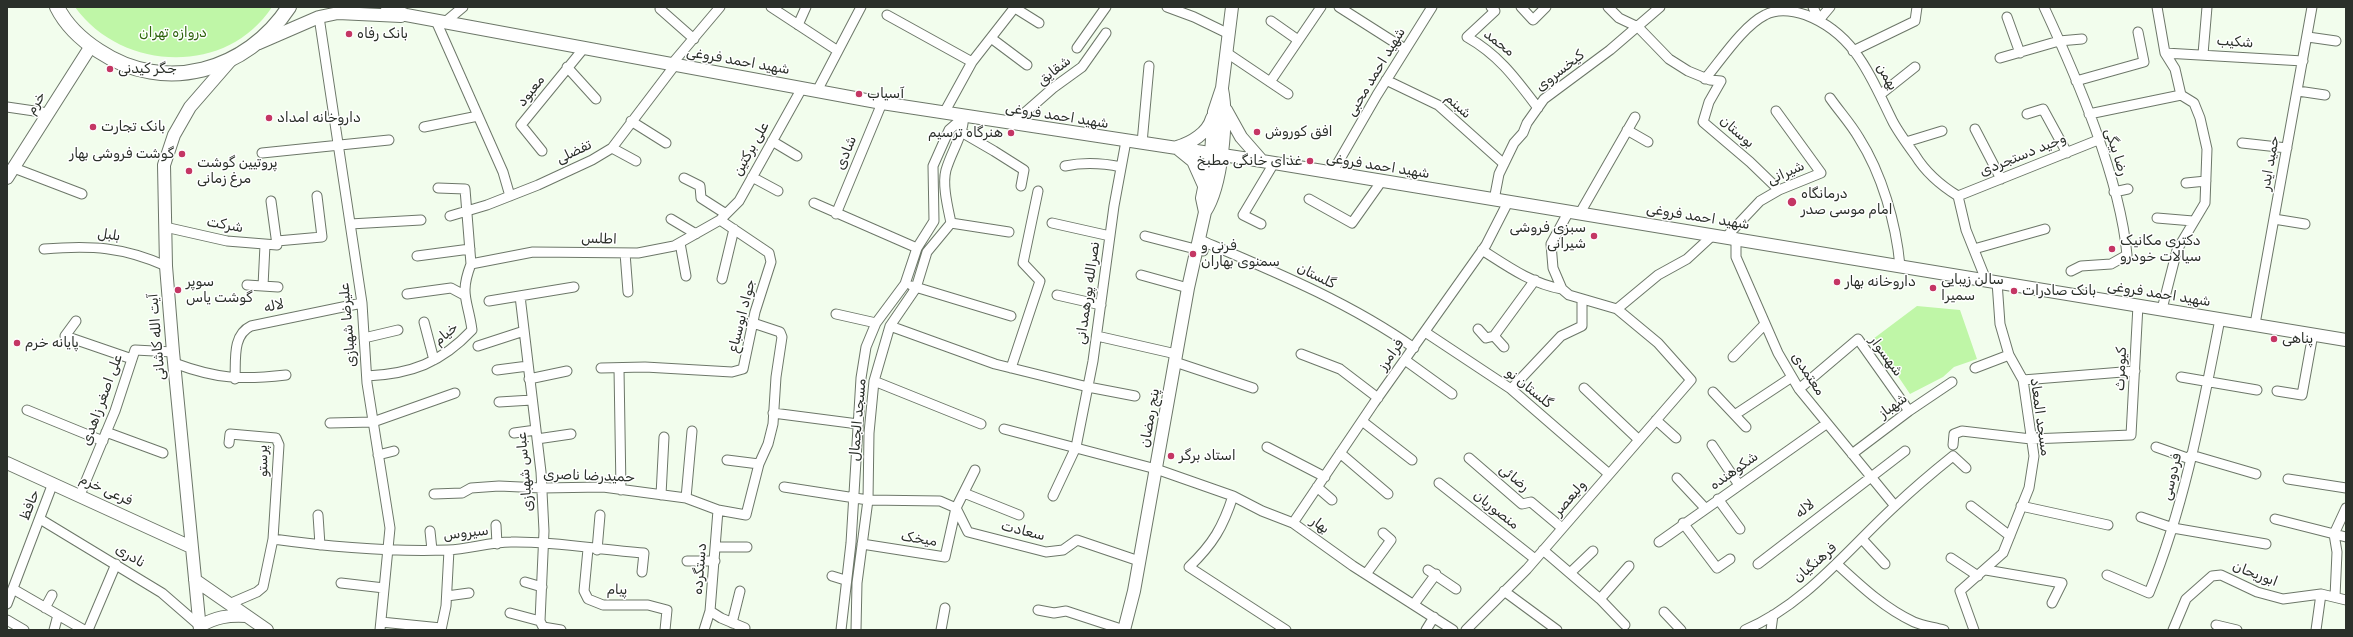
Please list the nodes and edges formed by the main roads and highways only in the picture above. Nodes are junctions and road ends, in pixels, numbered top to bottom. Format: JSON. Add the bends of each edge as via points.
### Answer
{"nodes":[{"id":1,"x":57,"y":7,"type":"edge"},
{"id":2,"x":289,"y":7,"type":"edge"},
{"id":3,"x":387,"y":7,"type":"edge"},
{"id":4,"x":1232,"y":7,"type":"edge"},
{"id":5,"x":352,"y":10,"type":"edge"},
{"id":6,"x":406,"y":15,"type":"junction"},
{"id":7,"x":258,"y":43,"type":"junction"},
{"id":8,"x":91,"y":46,"type":"junction"},
{"id":9,"x":230,"y":61,"type":"junction"},
{"id":10,"x":1220,"y":110,"type":"junction"},
{"id":11,"x":1176,"y":148,"type":"junction"},
{"id":12,"x":1216,"y":154,"type":"junction"},
{"id":13,"x":1262,"y":161,"type":"junction"},
{"id":14,"x":10,"y":173,"type":"edge"},
{"id":15,"x":1205,"y":188,"type":"junction"},
{"id":16,"x":1205,"y":212,"type":"junction"},
{"id":17,"x":2346,"y":340,"type":"edge"},
{"id":18,"x":7,"y":463,"type":"edge"},
{"id":19,"x":191,"y":547,"type":"junction"},
{"id":20,"x":195,"y":580,"type":"junction"},
{"id":21,"x":246,"y":616,"type":"junction"},
{"id":22,"x":200,"y":628,"type":"edge"},
{"id":23,"x":267,"y":630,"type":"edge"},
{"id":24,"x":1124,"y":630,"type":"edge"}],
"edges":[{"from":1,"to":8,"type":"main road","via":[[68,23]]},
{"from":2,"to":7,"type":"main road"},
{"from":3,"to":6,"type":"main road"},
{"from":4,"to":10,"type":"main road"},
{"from":5,"to":6,"type":"main road"},
{"from":5,"to":7,"type":"main road","via":[[319,17]]},
{"from":6,"to":11,"type":"main road","name":"شهید احمد فروغی","via":[[882,103]]},
{"from":7,"to":9,"type":"main road"},
{"from":8,"to":9,"type":"main road","via":[[119,62],[166,73],[198,71]]},
{"from":8,"to":14,"type":"main road","name":"خرم"},
{"from":9,"to":19,"type":"main road","name":"آیت الله کاشانی","via":[[190,107],[174,134],[164,164],[166,266]]},
{"from":10,"to":11,"type":"main road","via":[[1203,132]]},
{"from":10,"to":12,"type":"main road"},
{"from":10,"to":13,"type":"main road"},
{"from":11,"to":12,"type":"main road","name":"شهید احمد فروغی"},
{"from":11,"to":15,"type":"main road","via":[[1193,161]]},
{"from":12,"to":13,"type":"main road","name":"شهید احمد فروغی"},
{"from":12,"to":15,"type":"main road","name":"پنج رمضان"},
{"from":12,"to":16,"type":"main road","name":"پنج رمضان","via":[[1213,200]]},
{"from":13,"to":17,"type":"main road","name":"شهید احمد فروغی"},
{"from":15,"to":16,"type":"main road","name":"پنج رمضان","via":[[1202,198]]},
{"from":16,"to":24,"type":"main road","name":"پنج رمضان","via":[[1200,247],[1188,288],[1139,562]]},
{"from":18,"to":19,"type":"main road","name":"فرعی خرم"},
{"from":19,"to":20,"type":"main road","name":"آیت الله کاشانی"},
{"from":20,"to":21,"type":"main road"},
{"from":20,"to":22,"type":"main road","name":"آیت الله کاشانی"},
{"from":21,"to":22,"type":"main road","via":[[216,617]]},
{"from":21,"to":23,"type":"main road"}]}
